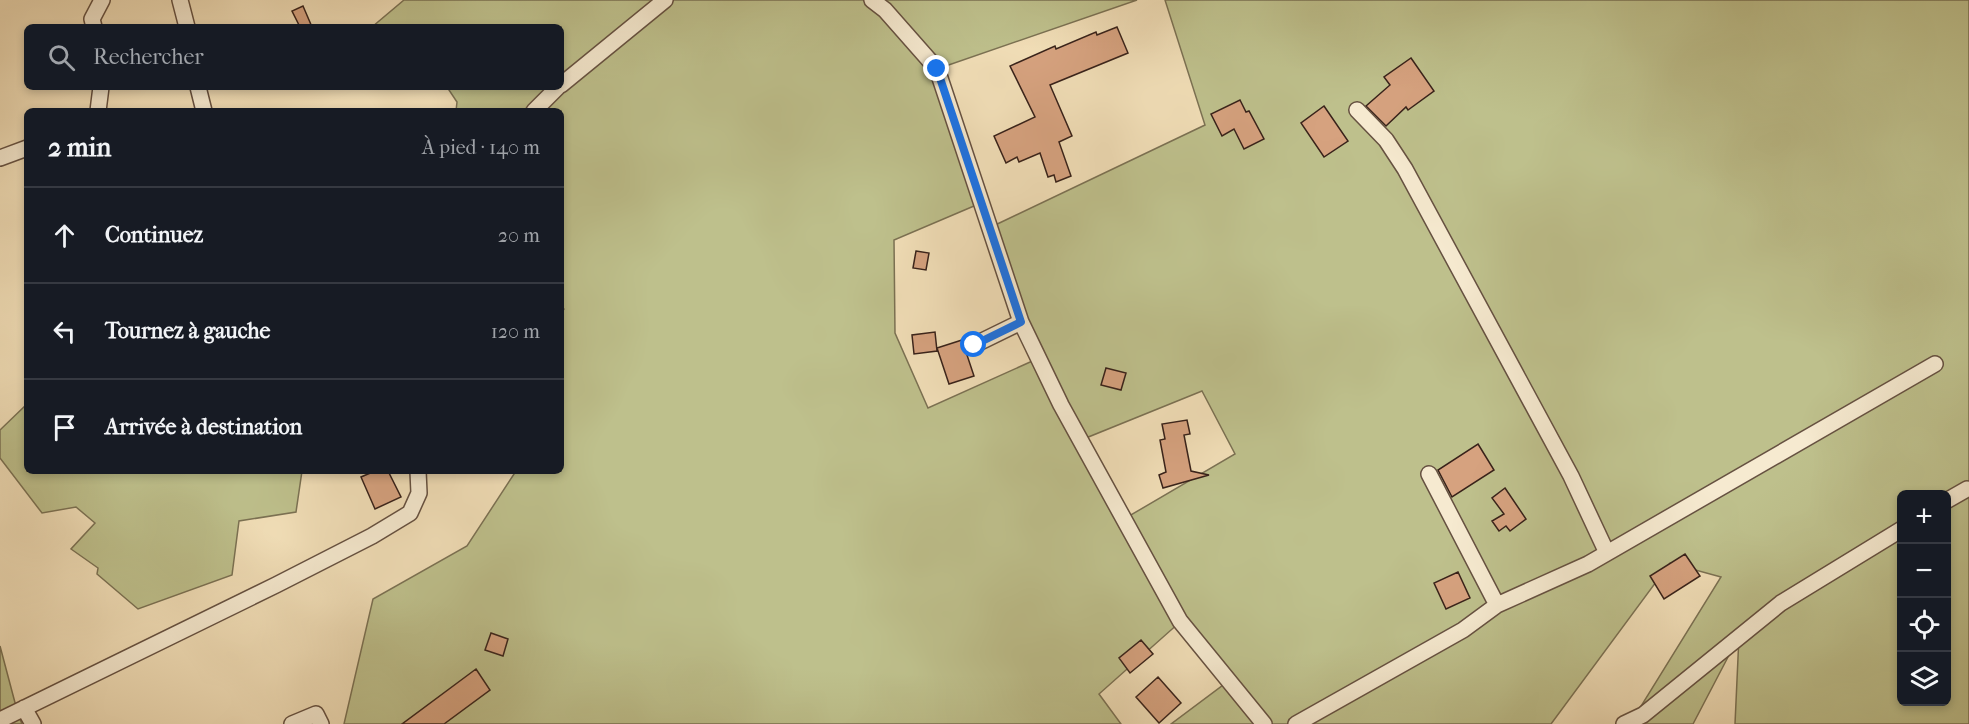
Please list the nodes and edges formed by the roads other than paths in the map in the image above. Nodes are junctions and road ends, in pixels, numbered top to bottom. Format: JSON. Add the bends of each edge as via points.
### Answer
{"nodes":[{"id":1,"x":102,"y":0,"type":"edge"},
{"id":2,"x":180,"y":0,"type":"edge"},
{"id":3,"x":665,"y":0,"type":"edge"},
{"id":4,"x":872,"y":0,"type":"edge"},
{"id":5,"x":93,"y":24,"type":"edge"},
{"id":6,"x":186,"y":24,"type":"edge"},
{"id":7,"x":564,"y":83,"type":"edge"},
{"id":8,"x":101,"y":90,"type":"edge"},
{"id":9,"x":199,"y":90,"type":"edge"},
{"id":10,"x":556,"y":90,"type":"edge"},
{"id":11,"x":98,"y":108,"type":"edge"},
{"id":12,"x":203,"y":108,"type":"edge"},
{"id":13,"x":537,"y":108,"type":"edge"},
{"id":14,"x":1357,"y":110,"type":"dead end"},
{"id":15,"x":24,"y":149,"type":"edge"},
{"id":16,"x":1,"y":156,"type":"edge"},
{"id":17,"x":1021,"y":322,"type":"junction"},
{"id":18,"x":974,"y":345,"type":"dead end"},
{"id":19,"x":1935,"y":364,"type":"dead end"},
{"id":20,"x":418,"y":474,"type":"edge"},
{"id":21,"x":1429,"y":474,"type":"dead end"},
{"id":22,"x":1967,"y":489,"type":"dead end"},
{"id":23,"x":1951,"y":499,"type":"edge"},
{"id":24,"x":1897,"y":532,"type":"edge"},
{"id":25,"x":1607,"y":553,"type":"junction"},
{"id":26,"x":1497,"y":605,"type":"junction"},
{"id":27,"x":24,"y":708,"type":"junction"},
{"id":28,"x":0,"y":720,"type":"edge"},
{"id":29,"x":33,"y":724,"type":"edge"},
{"id":30,"x":292,"y":724,"type":"edge"},
{"id":31,"x":321,"y":724,"type":"edge"},
{"id":32,"x":1264,"y":724,"type":"edge"},
{"id":33,"x":1296,"y":724,"type":"edge"},
{"id":34,"x":1624,"y":724,"type":"edge"}],
"edges":[{"from":1,"to":5,"type":"street"},
{"from":2,"to":6,"type":"street"},
{"from":3,"to":7,"type":"street"},
{"from":4,"to":17,"type":"street","via":[[937,69]]},
{"from":8,"to":11,"type":"street"},
{"from":9,"to":12,"type":"street"},
{"from":10,"to":13,"type":"street"},
{"from":14,"to":25,"type":"street","via":[[1386,140],[1405,169],[1571,476]]},
{"from":15,"to":16,"type":"street"},
{"from":17,"to":18,"type":"street"},
{"from":17,"to":32,"type":"street","via":[[1061,405],[1180,621]]},
{"from":19,"to":25,"type":"street"},
{"from":20,"to":27,"type":"street","via":[[419,493],[410,513],[391,525]]},
{"from":21,"to":26,"type":"street"},
{"from":22,"to":23,"type":"street"},
{"from":24,"to":34,"type":"street","via":[[1781,603],[1643,715]]},
{"from":25,"to":26,"type":"street"},
{"from":26,"to":33,"type":"street","via":[[1463,630]]},
{"from":27,"to":28,"type":"street"},
{"from":27,"to":29,"type":"street"},
{"from":30,"to":31,"type":"street","via":[[316,714]]}]}
